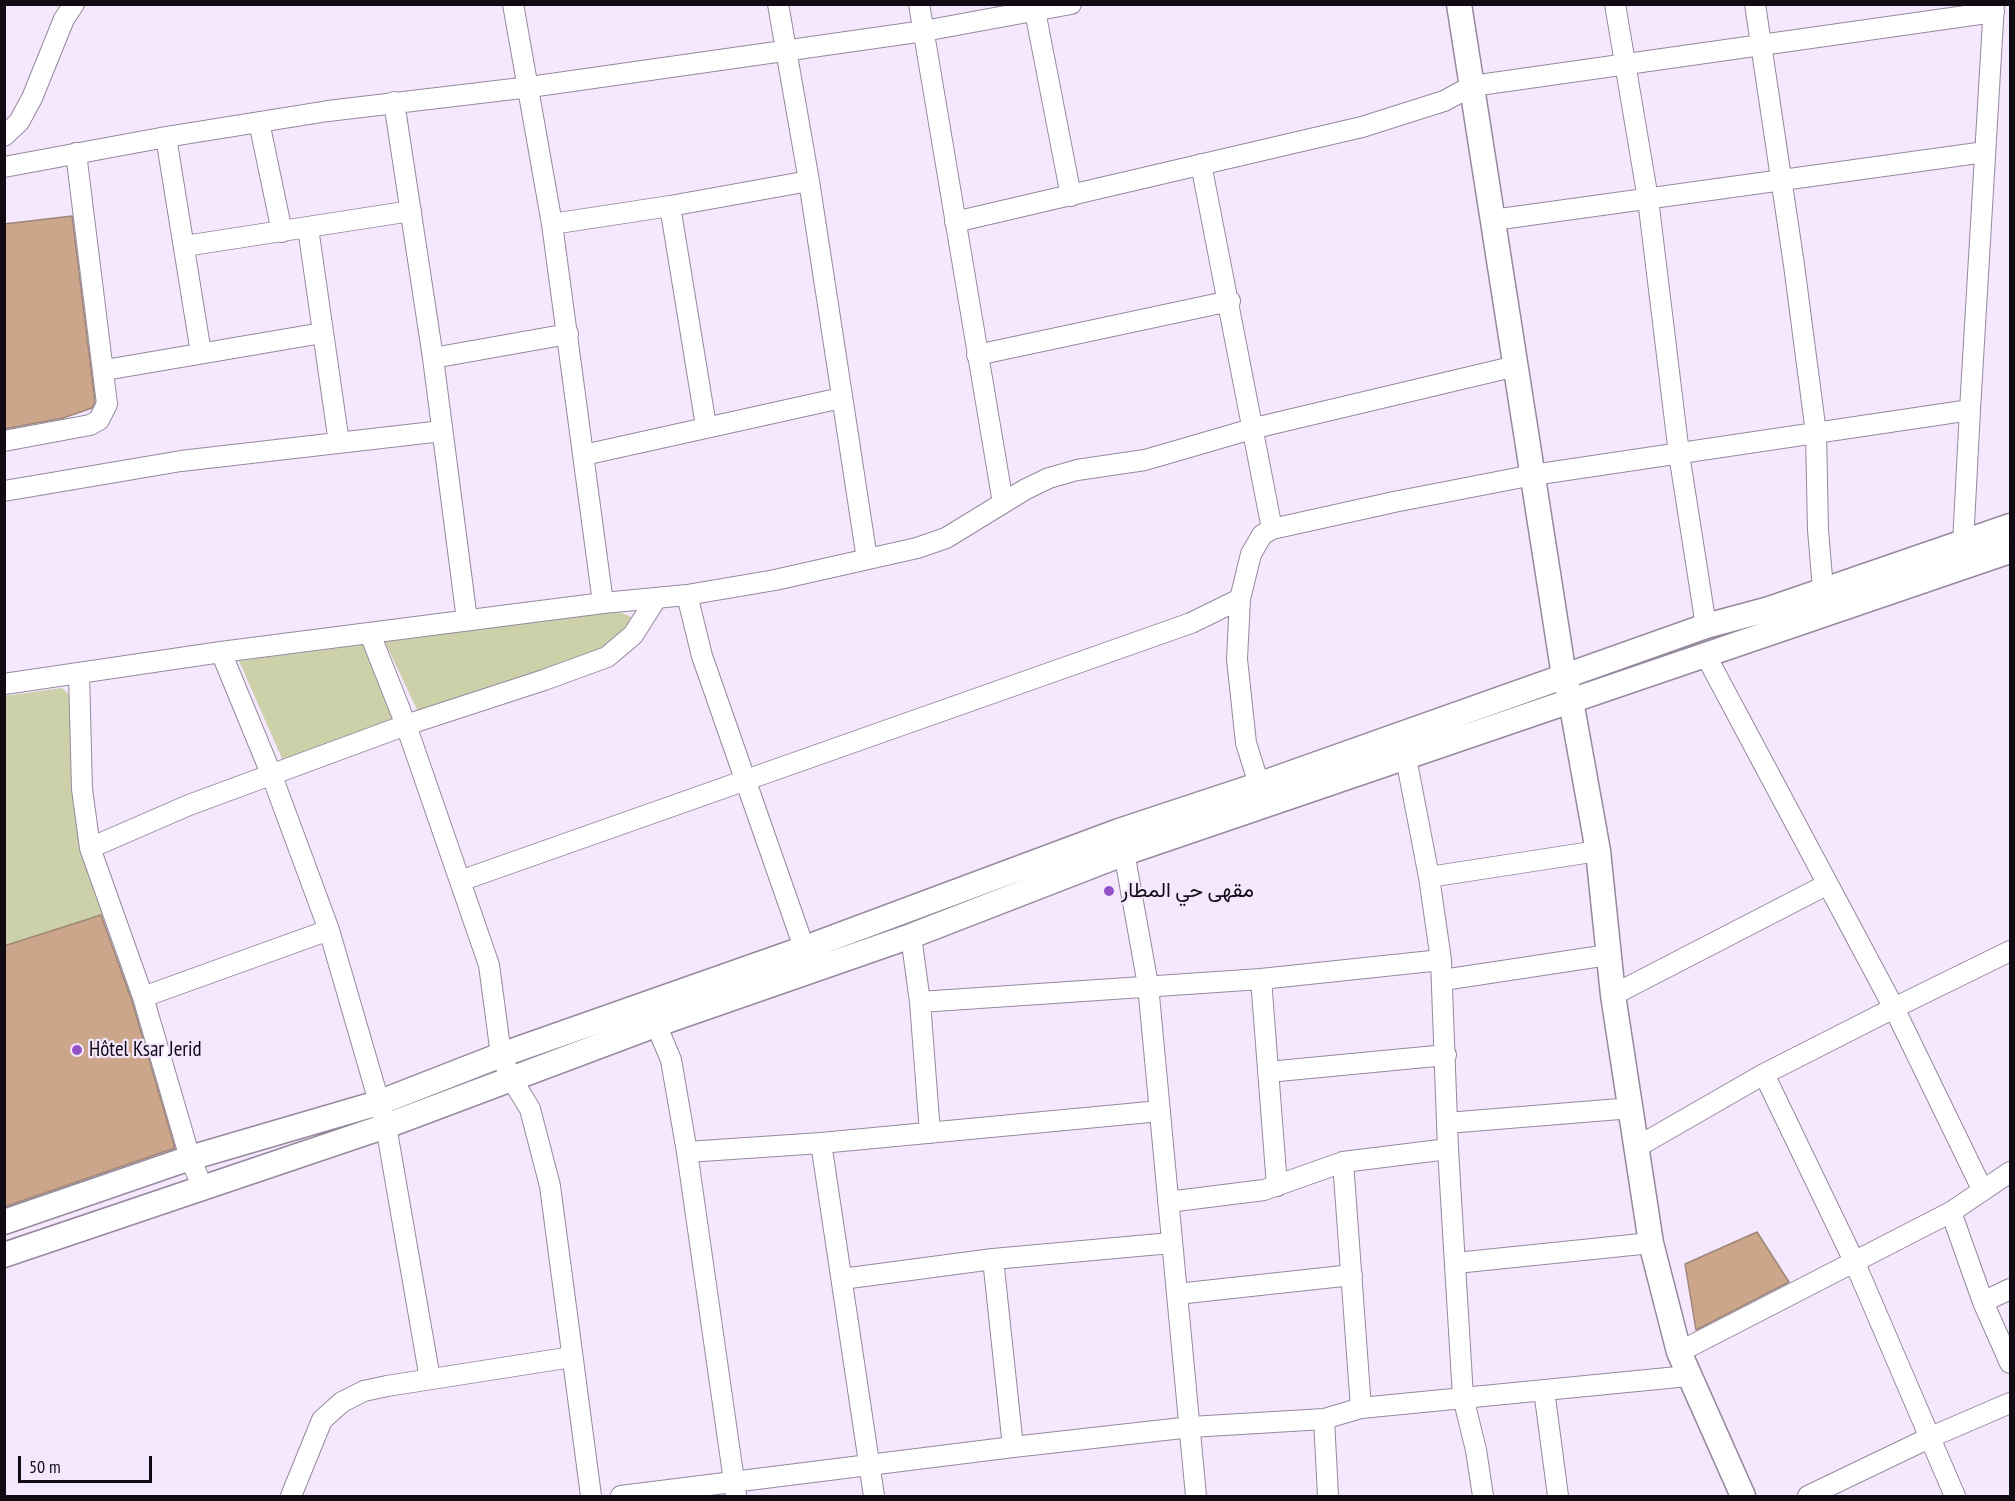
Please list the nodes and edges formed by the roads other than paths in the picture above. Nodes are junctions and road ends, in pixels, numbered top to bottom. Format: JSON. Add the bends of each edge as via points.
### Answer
{"nodes":[{"id":1,"x":74,"y":4,"type":"edge"},
{"id":2,"x":513,"y":4,"type":"edge"},
{"id":3,"x":778,"y":4,"type":"edge"},
{"id":4,"x":919,"y":4,"type":"edge"},
{"id":5,"x":1071,"y":4,"type":"edge"},
{"id":6,"x":1459,"y":4,"type":"edge"},
{"id":7,"x":1615,"y":4,"type":"edge"},
{"id":8,"x":1755,"y":4,"type":"edge"},
{"id":9,"x":1994,"y":8,"type":"edge"},
{"id":10,"x":1035,"y":11,"type":"junction"},
{"id":11,"x":924,"y":31,"type":"junction"},
{"id":12,"x":1761,"y":46,"type":"junction"},
{"id":13,"x":786,"y":50,"type":"junction"},
{"id":14,"x":1624,"y":65,"type":"junction"},
{"id":15,"x":1472,"y":86,"type":"junction"},
{"id":16,"x":530,"y":87,"type":"junction"},
{"id":17,"x":394,"y":102,"type":"junction"},
{"id":18,"x":259,"y":122,"type":"junction"},
{"id":19,"x":4,"y":136,"type":"edge"},
{"id":20,"x":166,"y":137,"type":"junction"},
{"id":21,"x":1985,"y":152,"type":"junction"},
{"id":22,"x":76,"y":153,"type":"junction"},
{"id":23,"x":1201,"y":164,"type":"junction"},
{"id":24,"x":4,"y":168,"type":"edge"},
{"id":25,"x":809,"y":181,"type":"junction"},
{"id":26,"x":1780,"y":181,"type":"junction"},
{"id":27,"x":1071,"y":196,"type":"junction"},
{"id":28,"x":1648,"y":199,"type":"junction"},
{"id":29,"x":670,"y":206,"type":"junction"},
{"id":30,"x":411,"y":211,"type":"junction"},
{"id":31,"x":1493,"y":220,"type":"junction"},
{"id":32,"x":955,"y":222,"type":"junction"},
{"id":33,"x":552,"y":224,"type":"junction"},
{"id":34,"x":308,"y":228,"type":"junction"},
{"id":35,"x":282,"y":232,"type":"junction"},
{"id":36,"x":185,"y":246,"type":"junction"},
{"id":37,"x":1230,"y":301,"type":"junction"},
{"id":38,"x":322,"y":333,"type":"junction"},
{"id":39,"x":568,"y":334,"type":"junction"},
{"id":40,"x":201,"y":353,"type":"junction"},
{"id":41,"x":977,"y":355,"type":"junction"},
{"id":42,"x":433,"y":358,"type":"junction"},
{"id":43,"x":1516,"y":366,"type":"junction"},
{"id":44,"x":105,"y":370,"type":"junction"},
{"id":45,"x":841,"y":398,"type":"junction"},
{"id":46,"x":1970,"y":410,"type":"junction"},
{"id":47,"x":706,"y":426,"type":"junction"},
{"id":48,"x":1255,"y":428,"type":"junction"},
{"id":49,"x":442,"y":431,"type":"junction"},
{"id":50,"x":1816,"y":433,"type":"junction"},
{"id":51,"x":4,"y":441,"type":"edge"},
{"id":52,"x":339,"y":443,"type":"junction"},
{"id":53,"x":1679,"y":454,"type":"junction"},
{"id":54,"x":584,"y":455,"type":"junction"},
{"id":55,"x":1533,"y":475,"type":"junction"},
{"id":56,"x":4,"y":491,"type":"edge"},
{"id":57,"x":1003,"y":503,"type":"junction"},
{"id":58,"x":2010,"y":526,"type":"edge"},
{"id":59,"x":1272,"y":529,"type":"junction"},
{"id":60,"x":2010,"y":551,"type":"edge"},
{"id":61,"x":1966,"y":554,"type":"junction"},
{"id":62,"x":867,"y":559,"type":"junction"},
{"id":63,"x":1823,"y":589,"type":"junction"},
{"id":64,"x":687,"y":595,"type":"junction"},
{"id":65,"x":656,"y":599,"type":"junction"},
{"id":66,"x":1240,"y":599,"type":"junction"},
{"id":67,"x":603,"y":603,"type":"junction"},
{"id":68,"x":1773,"y":619,"type":"junction"},
{"id":69,"x":467,"y":620,"type":"junction"},
{"id":70,"x":1706,"y":626,"type":"junction"},
{"id":71,"x":370,"y":634,"type":"junction"},
{"id":72,"x":221,"y":652,"type":"junction"},
{"id":73,"x":1705,"y":654,"type":"junction"},
{"id":74,"x":79,"y":674,"type":"junction"},
{"id":75,"x":1564,"y":675,"type":"junction"},
{"id":76,"x":4,"y":684,"type":"edge"},
{"id":77,"x":1572,"y":701,"type":"junction"},
{"id":78,"x":406,"y":725,"type":"junction"},
{"id":79,"x":1395,"y":737,"type":"junction"},
{"id":80,"x":1406,"y":758,"type":"junction"},
{"id":81,"x":272,"y":776,"type":"junction"},
{"id":82,"x":747,"y":782,"type":"junction"},
{"id":83,"x":1262,"y":795,"type":"junction"},
{"id":84,"x":1122,"y":842,"type":"junction"},
{"id":85,"x":90,"y":848,"type":"junction"},
{"id":86,"x":1598,"y":851,"type":"junction"},
{"id":87,"x":1429,"y":877,"type":"junction"},
{"id":88,"x":460,"y":881,"type":"junction"},
{"id":89,"x":1826,"y":885,"type":"junction"},
{"id":90,"x":329,"y":930,"type":"junction"},
{"id":91,"x":911,"y":936,"type":"junction"},
{"id":92,"x":805,"y":948,"type":"junction"},
{"id":93,"x":2010,"y":951,"type":"edge"},
{"id":94,"x":1608,"y":955,"type":"junction"},
{"id":95,"x":1441,"y":960,"type":"junction"},
{"id":96,"x":813,"y":971,"type":"junction"},
{"id":97,"x":1261,"y":979,"type":"junction"},
{"id":98,"x":1443,"y":980,"type":"junction"},
{"id":99,"x":1148,"y":985,"type":"junction"},
{"id":100,"x":1613,"y":995,"type":"junction"},
{"id":101,"x":143,"y":997,"type":"junction"},
{"id":102,"x":920,"y":1002,"type":"junction"},
{"id":103,"x":1894,"y":1008,"type":"junction"},
{"id":104,"x":652,"y":1014,"type":"junction"},
{"id":105,"x":501,"y":1055,"type":"junction"},
{"id":106,"x":1446,"y":1055,"type":"junction"},
{"id":107,"x":1268,"y":1072,"type":"junction"},
{"id":108,"x":1764,"y":1074,"type":"junction"},
{"id":109,"x":511,"y":1078,"type":"junction"},
{"id":110,"x":378,"y":1103,"type":"junction"},
{"id":111,"x":1632,"y":1108,"type":"junction"},
{"id":112,"x":1160,"y":1111,"type":"junction"},
{"id":113,"x":1447,"y":1123,"type":"junction"},
{"id":114,"x":386,"y":1126,"type":"junction"},
{"id":115,"x":930,"y":1133,"type":"junction"},
{"id":116,"x":821,"y":1143,"type":"junction"},
{"id":117,"x":1637,"y":1147,"type":"junction"},
{"id":118,"x":1448,"y":1149,"type":"junction"},
{"id":119,"x":687,"y":1152,"type":"junction"},
{"id":120,"x":190,"y":1158,"type":"junction"},
{"id":121,"x":1343,"y":1162,"type":"junction"},
{"id":122,"x":2010,"y":1172,"type":"edge"},
{"id":123,"x":116,"y":1182,"type":"junction"},
{"id":124,"x":1277,"y":1186,"type":"junction"},
{"id":125,"x":203,"y":1188,"type":"junction"},
{"id":126,"x":1982,"y":1189,"type":"junction"},
{"id":127,"x":1168,"y":1202,"type":"junction"},
{"id":128,"x":1951,"y":1212,"type":"junction"},
{"id":129,"x":128,"y":1213,"type":"junction"},
{"id":130,"x":4,"y":1222,"type":"edge"},
{"id":131,"x":1171,"y":1243,"type":"junction"},
{"id":132,"x":1651,"y":1243,"type":"junction"},
{"id":133,"x":4,"y":1255,"type":"edge"},
{"id":134,"x":993,"y":1259,"type":"junction"},
{"id":135,"x":1854,"y":1261,"type":"junction"},
{"id":136,"x":1456,"y":1263,"type":"junction"},
{"id":137,"x":1352,"y":1275,"type":"junction"},
{"id":138,"x":842,"y":1279,"type":"junction"},
{"id":139,"x":2010,"y":1289,"type":"edge"},
{"id":140,"x":1177,"y":1294,"type":"junction"},
{"id":141,"x":1983,"y":1302,"type":"junction"},
{"id":142,"x":1678,"y":1352,"type":"junction"},
{"id":143,"x":572,"y":1357,"type":"junction"},
{"id":144,"x":2010,"y":1363,"type":"edge"},
{"id":145,"x":1688,"y":1376,"type":"junction"},
{"id":146,"x":430,"y":1379,"type":"junction"},
{"id":147,"x":1544,"y":1390,"type":"junction"},
{"id":148,"x":1463,"y":1397,"type":"junction"},
{"id":149,"x":2010,"y":1403,"type":"edge"},
{"id":150,"x":1361,"y":1408,"type":"junction"},
{"id":151,"x":1324,"y":1419,"type":"junction"},
{"id":152,"x":1191,"y":1427,"type":"junction"},
{"id":153,"x":1931,"y":1437,"type":"junction"},
{"id":154,"x":1013,"y":1447,"type":"junction"},
{"id":155,"x":870,"y":1465,"type":"junction"},
{"id":156,"x":735,"y":1490,"type":"edge"},
{"id":157,"x":291,"y":1497,"type":"edge"},
{"id":158,"x":591,"y":1497,"type":"edge"},
{"id":159,"x":621,"y":1497,"type":"edge"},
{"id":160,"x":874,"y":1497,"type":"edge"},
{"id":161,"x":1196,"y":1497,"type":"edge"},
{"id":162,"x":1328,"y":1497,"type":"edge"},
{"id":163,"x":1483,"y":1497,"type":"edge"},
{"id":164,"x":1558,"y":1497,"type":"edge"},
{"id":165,"x":1743,"y":1497,"type":"edge"},
{"id":166,"x":1808,"y":1497,"type":"edge"},
{"id":167,"x":1955,"y":1497,"type":"edge"}],
"edges":[{"from":1,"to":19,"type":"street","via":[[64,19],[32,98],[19,122]]},
{"from":2,"to":16,"type":"street"},
{"from":3,"to":13,"type":"street"},
{"from":4,"to":11,"type":"street"},
{"from":5,"to":10,"type":"street"},
{"from":6,"to":15,"type":"street"},
{"from":7,"to":14,"type":"street"},
{"from":8,"to":12,"type":"street"},
{"from":9,"to":12,"type":"street"},
{"from":9,"to":21,"type":"street"},
{"from":10,"to":11,"type":"street"},
{"from":10,"to":27,"type":"street"},
{"from":11,"to":13,"type":"street"},
{"from":11,"to":32,"type":"street"},
{"from":12,"to":14,"type":"street"},
{"from":12,"to":26,"type":"street"},
{"from":13,"to":16,"type":"street"},
{"from":13,"to":25,"type":"street"},
{"from":14,"to":15,"type":"street"},
{"from":14,"to":28,"type":"street"},
{"from":15,"to":23,"type":"street","via":[[1444,101],[1381,121]]},
{"from":15,"to":31,"type":"street"},
{"from":16,"to":17,"type":"street"},
{"from":16,"to":33,"type":"street"},
{"from":17,"to":18,"type":"street"},
{"from":17,"to":30,"type":"street"},
{"from":18,"to":20,"type":"street"},
{"from":18,"to":35,"type":"street"},
{"from":20,"to":22,"type":"street"},
{"from":20,"to":36,"type":"street"},
{"from":21,"to":26,"type":"street"},
{"from":21,"to":46,"type":"street"},
{"from":22,"to":24,"type":"street"},
{"from":22,"to":44,"type":"street"},
{"from":23,"to":27,"type":"street"},
{"from":23,"to":37,"type":"street"},
{"from":25,"to":29,"type":"street"},
{"from":25,"to":45,"type":"street"},
{"from":26,"to":28,"type":"street"},
{"from":26,"to":50,"type":"street"},
{"from":27,"to":32,"type":"street"},
{"from":28,"to":31,"type":"street"},
{"from":28,"to":53,"type":"street"},
{"from":29,"to":33,"type":"street"},
{"from":29,"to":47,"type":"street"},
{"from":30,"to":34,"type":"street"},
{"from":30,"to":42,"type":"street"},
{"from":31,"to":43,"type":"street"},
{"from":32,"to":41,"type":"street"},
{"from":33,"to":39,"type":"street"},
{"from":34,"to":35,"type":"street"},
{"from":34,"to":38,"type":"street"},
{"from":35,"to":36,"type":"street"},
{"from":36,"to":40,"type":"street"},
{"from":37,"to":41,"type":"street"},
{"from":37,"to":48,"type":"street"},
{"from":38,"to":40,"type":"street"},
{"from":38,"to":52,"type":"street"},
{"from":39,"to":42,"type":"street"},
{"from":39,"to":54,"type":"street"},
{"from":40,"to":44,"type":"street"},
{"from":41,"to":57,"type":"street"},
{"from":42,"to":49,"type":"street"},
{"from":43,"to":48,"type":"street"},
{"from":43,"to":55,"type":"street"},
{"from":44,"to":51,"type":"street","via":[[107,404],[99,420],[83,427]]},
{"from":45,"to":47,"type":"street"},
{"from":45,"to":62,"type":"street"},
{"from":46,"to":50,"type":"street"},
{"from":46,"to":61,"type":"street"},
{"from":47,"to":54,"type":"street"},
{"from":48,"to":57,"type":"street","via":[[1145,460],[1049,478]]},
{"from":48,"to":59,"type":"street"},
{"from":49,"to":52,"type":"street"},
{"from":49,"to":69,"type":"street"},
{"from":50,"to":53,"type":"street"},
{"from":50,"to":63,"type":"street"},
{"from":52,"to":56,"type":"street","via":[[181,461]]},
{"from":53,"to":55,"type":"street"},
{"from":53,"to":70,"type":"street"},
{"from":54,"to":67,"type":"street"},
{"from":55,"to":59,"type":"street"},
{"from":55,"to":75,"type":"street"},
{"from":57,"to":62,"type":"street","via":[[946,538]]},
{"from":58,"to":61,"type":"street"},
{"from":59,"to":66,"type":"street","via":[[1262,536],[1251,554]]},
{"from":60,"to":61,"type":"street"},
{"from":61,"to":63,"type":"street"},
{"from":61,"to":68,"type":"street"},
{"from":62,"to":64,"type":"street"},
{"from":63,"to":68,"type":"street"},
{"from":64,"to":65,"type":"street"},
{"from":64,"to":82,"type":"street","via":[[702,656]]},
{"from":65,"to":67,"type":"street"},
{"from":65,"to":78,"type":"street","via":[[633,635],[607,657]]},
{"from":66,"to":82,"type":"street","via":[[1191,623]]},
{"from":66,"to":83,"type":"street","via":[[1237,659],[1246,742]]},
{"from":67,"to":69,"type":"street"},
{"from":68,"to":70,"type":"street"},
{"from":68,"to":73,"type":"street"},
{"from":69,"to":71,"type":"street"},
{"from":70,"to":75,"type":"street"},
{"from":71,"to":72,"type":"street"},
{"from":71,"to":78,"type":"street"},
{"from":72,"to":74,"type":"street"},
{"from":72,"to":81,"type":"street"},
{"from":73,"to":77,"type":"street"},
{"from":73,"to":89,"type":"street"},
{"from":74,"to":76,"type":"street"},
{"from":74,"to":85,"type":"street","via":[[82,789]]},
{"from":75,"to":77,"type":"street"},
{"from":75,"to":79,"type":"street"},
{"from":77,"to":80,"type":"street"},
{"from":77,"to":86,"type":"street"},
{"from":78,"to":81,"type":"street"},
{"from":78,"to":88,"type":"street"},
{"from":79,"to":80,"type":"street"},
{"from":79,"to":83,"type":"street"},
{"from":80,"to":83,"type":"street"},
{"from":80,"to":87,"type":"street"},
{"from":81,"to":85,"type":"street","via":[[189,805]]},
{"from":81,"to":90,"type":"street"},
{"from":82,"to":88,"type":"street"},
{"from":82,"to":92,"type":"street"},
{"from":83,"to":84,"type":"street"},
{"from":84,"to":91,"type":"street"},
{"from":84,"to":92,"type":"street"},
{"from":84,"to":99,"type":"street"},
{"from":85,"to":101,"type":"street"},
{"from":86,"to":87,"type":"street"},
{"from":86,"to":94,"type":"street"},
{"from":87,"to":95,"type":"street"},
{"from":88,"to":105,"type":"street","via":[[489,965]]},
{"from":89,"to":100,"type":"street"},
{"from":89,"to":103,"type":"street"},
{"from":90,"to":101,"type":"street"},
{"from":90,"to":110,"type":"street"},
{"from":91,"to":96,"type":"street"},
{"from":91,"to":102,"type":"street"},
{"from":92,"to":96,"type":"street"},
{"from":92,"to":104,"type":"street"},
{"from":93,"to":103,"type":"street"},
{"from":94,"to":98,"type":"street"},
{"from":94,"to":100,"type":"street"},
{"from":95,"to":97,"type":"street"},
{"from":95,"to":98,"type":"street"},
{"from":96,"to":104,"type":"street"},
{"from":97,"to":99,"type":"street"},
{"from":97,"to":107,"type":"street"},
{"from":98,"to":106,"type":"street"},
{"from":99,"to":102,"type":"street"},
{"from":99,"to":112,"type":"street"},
{"from":100,"to":111,"type":"street"},
{"from":101,"to":120,"type":"street"},
{"from":102,"to":115,"type":"street"},
{"from":103,"to":108,"type":"street"},
{"from":103,"to":126,"type":"street"},
{"from":104,"to":105,"type":"street"},
{"from":104,"to":109,"type":"street"},
{"from":104,"to":119,"type":"street","via":[[670,1060]]},
{"from":105,"to":109,"type":"street"},
{"from":105,"to":110,"type":"street"},
{"from":106,"to":107,"type":"street"},
{"from":106,"to":113,"type":"street"},
{"from":107,"to":124,"type":"street"},
{"from":108,"to":117,"type":"street"},
{"from":108,"to":135,"type":"street"},
{"from":109,"to":114,"type":"street"},
{"from":109,"to":143,"type":"street","via":[[530,1109],[550,1186]]},
{"from":110,"to":114,"type":"street"},
{"from":110,"to":120,"type":"street"},
{"from":111,"to":113,"type":"street"},
{"from":111,"to":117,"type":"street"},
{"from":112,"to":115,"type":"street"},
{"from":112,"to":127,"type":"street"},
{"from":113,"to":118,"type":"street"},
{"from":114,"to":125,"type":"street"},
{"from":114,"to":146,"type":"street"},
{"from":115,"to":116,"type":"street"},
{"from":116,"to":119,"type":"street"},
{"from":116,"to":138,"type":"street"},
{"from":117,"to":132,"type":"street"},
{"from":118,"to":121,"type":"street"},
{"from":118,"to":136,"type":"street"},
{"from":119,"to":156,"type":"street"},
{"from":120,"to":123,"type":"street"},
{"from":120,"to":125,"type":"street"},
{"from":121,"to":124,"type":"street"},
{"from":121,"to":137,"type":"street"},
{"from":122,"to":126,"type":"street"},
{"from":123,"to":129,"type":"street"},
{"from":123,"to":130,"type":"street"},
{"from":124,"to":127,"type":"street"},
{"from":125,"to":129,"type":"street"},
{"from":126,"to":128,"type":"street"},
{"from":127,"to":131,"type":"street"},
{"from":128,"to":135,"type":"street"},
{"from":128,"to":141,"type":"street"},
{"from":129,"to":133,"type":"street"},
{"from":131,"to":134,"type":"street"},
{"from":131,"to":140,"type":"street"},
{"from":132,"to":136,"type":"street"},
{"from":132,"to":142,"type":"street"},
{"from":134,"to":138,"type":"street"},
{"from":134,"to":154,"type":"street"},
{"from":135,"to":142,"type":"street"},
{"from":135,"to":153,"type":"street"},
{"from":136,"to":148,"type":"street"},
{"from":137,"to":140,"type":"street"},
{"from":137,"to":150,"type":"street"},
{"from":138,"to":155,"type":"street"},
{"from":139,"to":141,"type":"street"},
{"from":140,"to":152,"type":"street"},
{"from":141,"to":144,"type":"street"},
{"from":142,"to":145,"type":"street"},
{"from":143,"to":146,"type":"street"},
{"from":143,"to":158,"type":"street"},
{"from":145,"to":147,"type":"street"},
{"from":145,"to":165,"type":"street"},
{"from":146,"to":157,"type":"street","via":[[364,1391],[332,1409],[313,1436]]},
{"from":147,"to":148,"type":"street"},
{"from":147,"to":164,"type":"street"},
{"from":148,"to":150,"type":"street"},
{"from":148,"to":163,"type":"street"},
{"from":149,"to":153,"type":"street"},
{"from":150,"to":151,"type":"street"},
{"from":151,"to":152,"type":"street"},
{"from":151,"to":162,"type":"street"},
{"from":152,"to":154,"type":"street"},
{"from":152,"to":161,"type":"street"},
{"from":153,"to":166,"type":"street"},
{"from":153,"to":167,"type":"street"},
{"from":154,"to":155,"type":"street"},
{"from":155,"to":156,"type":"street"},
{"from":155,"to":160,"type":"street"},
{"from":156,"to":159,"type":"street"}]}
